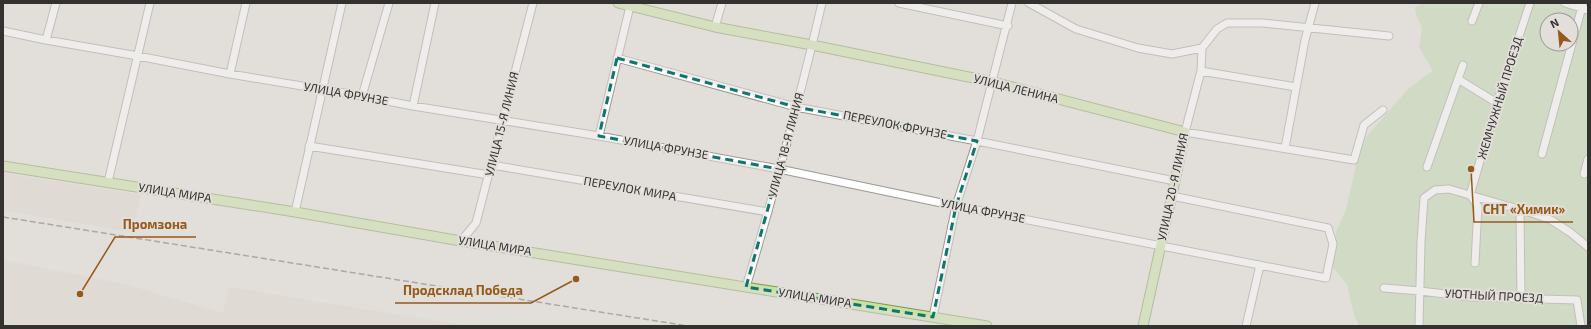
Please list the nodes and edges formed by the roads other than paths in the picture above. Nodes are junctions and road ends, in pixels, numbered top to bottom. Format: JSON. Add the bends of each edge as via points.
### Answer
{"nodes":[{"id":1,"x":56,"y":3,"type":"edge"},
{"id":2,"x":150,"y":3,"type":"edge"},
{"id":3,"x":246,"y":3,"type":"edge"},
{"id":4,"x":342,"y":3,"type":"edge"},
{"id":5,"x":388,"y":3,"type":"edge"},
{"id":6,"x":435,"y":3,"type":"edge"},
{"id":7,"x":533,"y":3,"type":"edge"},
{"id":8,"x":618,"y":3,"type":"edge"},
{"id":9,"x":722,"y":3,"type":"edge"},
{"id":10,"x":822,"y":3,"type":"edge"},
{"id":11,"x":900,"y":3,"type":"edge"},
{"id":12,"x":1012,"y":3,"type":"edge"},
{"id":13,"x":1029,"y":3,"type":"edge"},
{"id":14,"x":1315,"y":3,"type":"edge"},
{"id":15,"x":1479,"y":3,"type":"edge"},
{"id":16,"x":1530,"y":3,"type":"edge"},
{"id":17,"x":1565,"y":3,"type":"edge"},
{"id":18,"x":630,"y":6,"type":"junction"},
{"id":19,"x":1584,"y":7,"type":"edge"},
{"id":20,"x":1472,"y":21,"type":"dead end"},
{"id":21,"x":1008,"y":26,"type":"junction"},
{"id":22,"x":715,"y":27,"type":"junction"},
{"id":23,"x":1308,"y":28,"type":"junction"},
{"id":24,"x":3,"y":31,"type":"edge"},
{"id":25,"x":1389,"y":36,"type":"dead end"},
{"id":26,"x":46,"y":40,"type":"junction"},
{"id":27,"x":812,"y":45,"type":"junction"},
{"id":28,"x":1202,"y":48,"type":"junction"},
{"id":29,"x":138,"y":56,"type":"junction"},
{"id":30,"x":617,"y":58,"type":"junction"},
{"id":31,"x":1463,"y":65,"type":"dead end"},
{"id":32,"x":1200,"y":71,"type":"junction"},
{"id":33,"x":230,"y":74,"type":"junction"},
{"id":34,"x":1458,"y":79,"type":"junction"},
{"id":35,"x":993,"y":82,"type":"junction"},
{"id":36,"x":1296,"y":87,"type":"junction"},
{"id":37,"x":322,"y":90,"type":"junction"},
{"id":38,"x":362,"y":96,"type":"junction"},
{"id":39,"x":1497,"y":102,"type":"junction"},
{"id":40,"x":413,"y":106,"type":"junction"},
{"id":41,"x":796,"y":107,"type":"junction"},
{"id":42,"x":1383,"y":110,"type":"dead end"},
{"id":43,"x":502,"y":120,"type":"junction"},
{"id":44,"x":1185,"y":132,"type":"junction"},
{"id":45,"x":599,"y":136,"type":"junction"},
{"id":46,"x":977,"y":141,"type":"junction"},
{"id":47,"x":309,"y":146,"type":"junction"},
{"id":48,"x":1285,"y":148,"type":"junction"},
{"id":49,"x":1542,"y":154,"type":"dead end"},
{"id":50,"x":1588,"y":160,"type":"edge"},
{"id":51,"x":492,"y":165,"type":"junction"},
{"id":52,"x":3,"y":166,"type":"edge"},
{"id":53,"x":1427,"y":167,"type":"dead end"},
{"id":54,"x":779,"y":169,"type":"junction"},
{"id":55,"x":1584,"y":174,"type":"dead end"},
{"id":56,"x":489,"y":175,"type":"junction"},
{"id":57,"x":1175,"y":181,"type":"junction"},
{"id":58,"x":108,"y":182,"type":"junction"},
{"id":59,"x":1470,"y":195,"type":"junction"},
{"id":60,"x":1172,"y":196,"type":"junction"},
{"id":61,"x":956,"y":206,"type":"junction"},
{"id":62,"x":1520,"y":210,"type":"junction"},
{"id":63,"x":295,"y":212,"type":"junction"},
{"id":64,"x":768,"y":212,"type":"junction"},
{"id":65,"x":461,"y":241,"type":"junction"},
{"id":66,"x":1161,"y":246,"type":"junction"},
{"id":67,"x":1588,"y":247,"type":"edge"},
{"id":68,"x":1475,"y":263,"type":"dead end"},
{"id":69,"x":1260,"y":265,"type":"junction"},
{"id":70,"x":746,"y":287,"type":"junction"},
{"id":71,"x":1384,"y":288,"type":"dead end"},
{"id":72,"x":1420,"y":291,"type":"junction"},
{"id":73,"x":1521,"y":299,"type":"junction"},
{"id":74,"x":933,"y":317,"type":"junction"},
{"id":75,"x":987,"y":326,"type":"edge"},
{"id":76,"x":1143,"y":326,"type":"edge"},
{"id":77,"x":1246,"y":326,"type":"edge"},
{"id":78,"x":1419,"y":326,"type":"edge"},
{"id":79,"x":1581,"y":326,"type":"edge"}],
"edges":[{"from":1,"to":26,"type":"street"},
{"from":2,"to":29,"type":"street"},
{"from":3,"to":33,"type":"street"},
{"from":4,"to":37,"type":"street"},
{"from":5,"to":38,"type":"street"},
{"from":6,"to":40,"type":"street"},
{"from":7,"to":43,"type":"street","name":"УЛИЦА 15-Я ЛИНИЯ"},
{"from":8,"to":18,"type":"main road","name":"УЛИЦА ЛЕНИНА"},
{"from":9,"to":22,"type":"street"},
{"from":10,"to":27,"type":"street","name":"УЛИЦА 18-Я ЛИНИЯ"},
{"from":11,"to":21,"type":"street"},
{"from":12,"to":21,"type":"street"},
{"from":13,"to":28,"type":"street","via":[[1076,29],[1138,48],[1172,54]]},
{"from":14,"to":23,"type":"street"},
{"from":15,"to":20,"type":"street"},
{"from":16,"to":39,"type":"street","name":"ЖЕМЧУЖНЫЙ ПРОЕЗД"},
{"from":17,"to":19,"type":"street"},
{"from":18,"to":22,"type":"main road","name":"УЛИЦА ЛЕНИНА"},
{"from":18,"to":30,"type":"street"},
{"from":19,"to":49,"type":"street"},
{"from":21,"to":35,"type":"street"},
{"from":22,"to":27,"type":"main road","name":"УЛИЦА ЛЕНИНА"},
{"from":23,"to":25,"type":"street"},
{"from":23,"to":28,"type":"street","via":[[1263,23],[1227,23],[1218,29]]},
{"from":23,"to":36,"type":"street"},
{"from":24,"to":26,"type":"street","name":"УЛИЦА ФРУНЗЕ"},
{"from":26,"to":29,"type":"street","name":"УЛИЦА ФРУНЗЕ"},
{"from":27,"to":35,"type":"main road","name":"УЛИЦА ЛЕНИНА"},
{"from":27,"to":41,"type":"street","name":"УЛИЦА 18-Я ЛИНИЯ"},
{"from":28,"to":32,"type":"street","name":"УЛИЦА 20-Я ЛИНИЯ"},
{"from":29,"to":33,"type":"street","name":"УЛИЦА ФРУНЗЕ"},
{"from":29,"to":58,"type":"street"},
{"from":30,"to":41,"type":"street","name":"ПЕРЕУЛОК ФРУНЗЕ"},
{"from":30,"to":45,"type":"street"},
{"from":31,"to":34,"type":"street"},
{"from":32,"to":36,"type":"street"},
{"from":32,"to":44,"type":"street","name":"УЛИЦА 20-Я ЛИНИЯ"},
{"from":33,"to":37,"type":"street","name":"УЛИЦА ФРУНЗЕ"},
{"from":34,"to":39,"type":"street"},
{"from":34,"to":53,"type":"street"},
{"from":35,"to":44,"type":"main road","name":"УЛИЦА ЛЕНИНА"},
{"from":35,"to":46,"type":"street"},
{"from":36,"to":48,"type":"street"},
{"from":37,"to":38,"type":"street","name":"УЛИЦА ФРУНЗЕ"},
{"from":37,"to":47,"type":"street"},
{"from":38,"to":40,"type":"street","name":"УЛИЦА ФРУНЗЕ"},
{"from":39,"to":59,"type":"street","name":"ЖЕМЧУЖНЫЙ ПРОЕЗД"},
{"from":40,"to":43,"type":"street","name":"УЛИЦА ФРУНЗЕ"},
{"from":41,"to":46,"type":"street","name":"ПЕРЕУЛОК ФРУНЗЕ"},
{"from":41,"to":54,"type":"street","name":"УЛИЦА 18-Я ЛИНИЯ"},
{"from":42,"to":48,"type":"street","name":"УЛИЦА ЛЕНИНА","via":[[1364,125],[1354,160]]},
{"from":43,"to":45,"type":"street","name":"УЛИЦА ФРУНЗЕ"},
{"from":43,"to":51,"type":"street","name":"УЛИЦА 15-Я ЛИНИЯ"},
{"from":44,"to":48,"type":"street","name":"УЛИЦА ЛЕНИНА"},
{"from":44,"to":57,"type":"main road","name":"УЛИЦА 20-Я ЛИНИЯ"},
{"from":45,"to":54,"type":"street","name":"УЛИЦА ФРУНЗЕ"},
{"from":46,"to":57,"type":"street","name":"ПЕРЕУЛОК ФРУНЗЕ"},
{"from":46,"to":61,"type":"street"},
{"from":47,"to":56,"type":"street"},
{"from":47,"to":63,"type":"street"},
{"from":50,"to":55,"type":"street"},
{"from":51,"to":56,"type":"street","name":"УЛИЦА 15-Я ЛИНИЯ"},
{"from":51,"to":64,"type":"street","name":"ПЕРЕУЛОК МИРА"},
{"from":52,"to":58,"type":"main road","name":"УЛИЦА МИРА"},
{"from":54,"to":61,"type":"street","name":"УЛИЦА ФРУНЗЕ"},
{"from":54,"to":64,"type":"street","name":"УЛИЦА 18-Я ЛИНИЯ"},
{"from":56,"to":65,"type":"street","name":"УЛИЦА 15-Я ЛИНИЯ","via":[[476,223]]},
{"from":57,"to":60,"type":"main road","name":"УЛИЦА 20-Я ЛИНИЯ"},
{"from":58,"to":63,"type":"main road","name":"УЛИЦА МИРА"},
{"from":59,"to":62,"type":"street"},
{"from":59,"to":68,"type":"street","via":[[1478,206]]},
{"from":59,"to":72,"type":"street","via":[[1449,189],[1435,190],[1424,198]]},
{"from":60,"to":66,"type":"main road","name":"УЛИЦА 20-Я ЛИНИЯ"},
{"from":60,"to":69,"type":"street","name":"УЛИЦА ФРУНЗЕ","via":[[1328,228],[1333,244],[1326,278]]},
{"from":61,"to":66,"type":"street","name":"УЛИЦА ФРУНЗЕ"},
{"from":61,"to":74,"type":"street"},
{"from":62,"to":67,"type":"street","via":[[1551,220]]},
{"from":62,"to":73,"type":"street"},
{"from":63,"to":65,"type":"main road","name":"УЛИЦА МИРА"},
{"from":64,"to":70,"type":"street","name":"УЛИЦА 18-Я ЛИНИЯ"},
{"from":65,"to":70,"type":"main road","name":"УЛИЦА МИРА"},
{"from":66,"to":69,"type":"street","name":"УЛИЦА ФРУНЗЕ"},
{"from":66,"to":76,"type":"main road","name":"УЛИЦА 20-Я ЛИНИЯ"},
{"from":69,"to":77,"type":"street"},
{"from":70,"to":74,"type":"main road","name":"УЛИЦА МИРА"},
{"from":71,"to":72,"type":"street","name":"УЮТНЫЙ ПРОЕЗД"},
{"from":72,"to":73,"type":"street","name":"УЮТНЫЙ ПРОЕЗД"},
{"from":72,"to":78,"type":"street"},
{"from":73,"to":79,"type":"street","name":"УЮТНЫЙ ПРОЕЗД","via":[[1577,300]]},
{"from":74,"to":75,"type":"main road","name":"УЛИЦА МИРА"}]}
